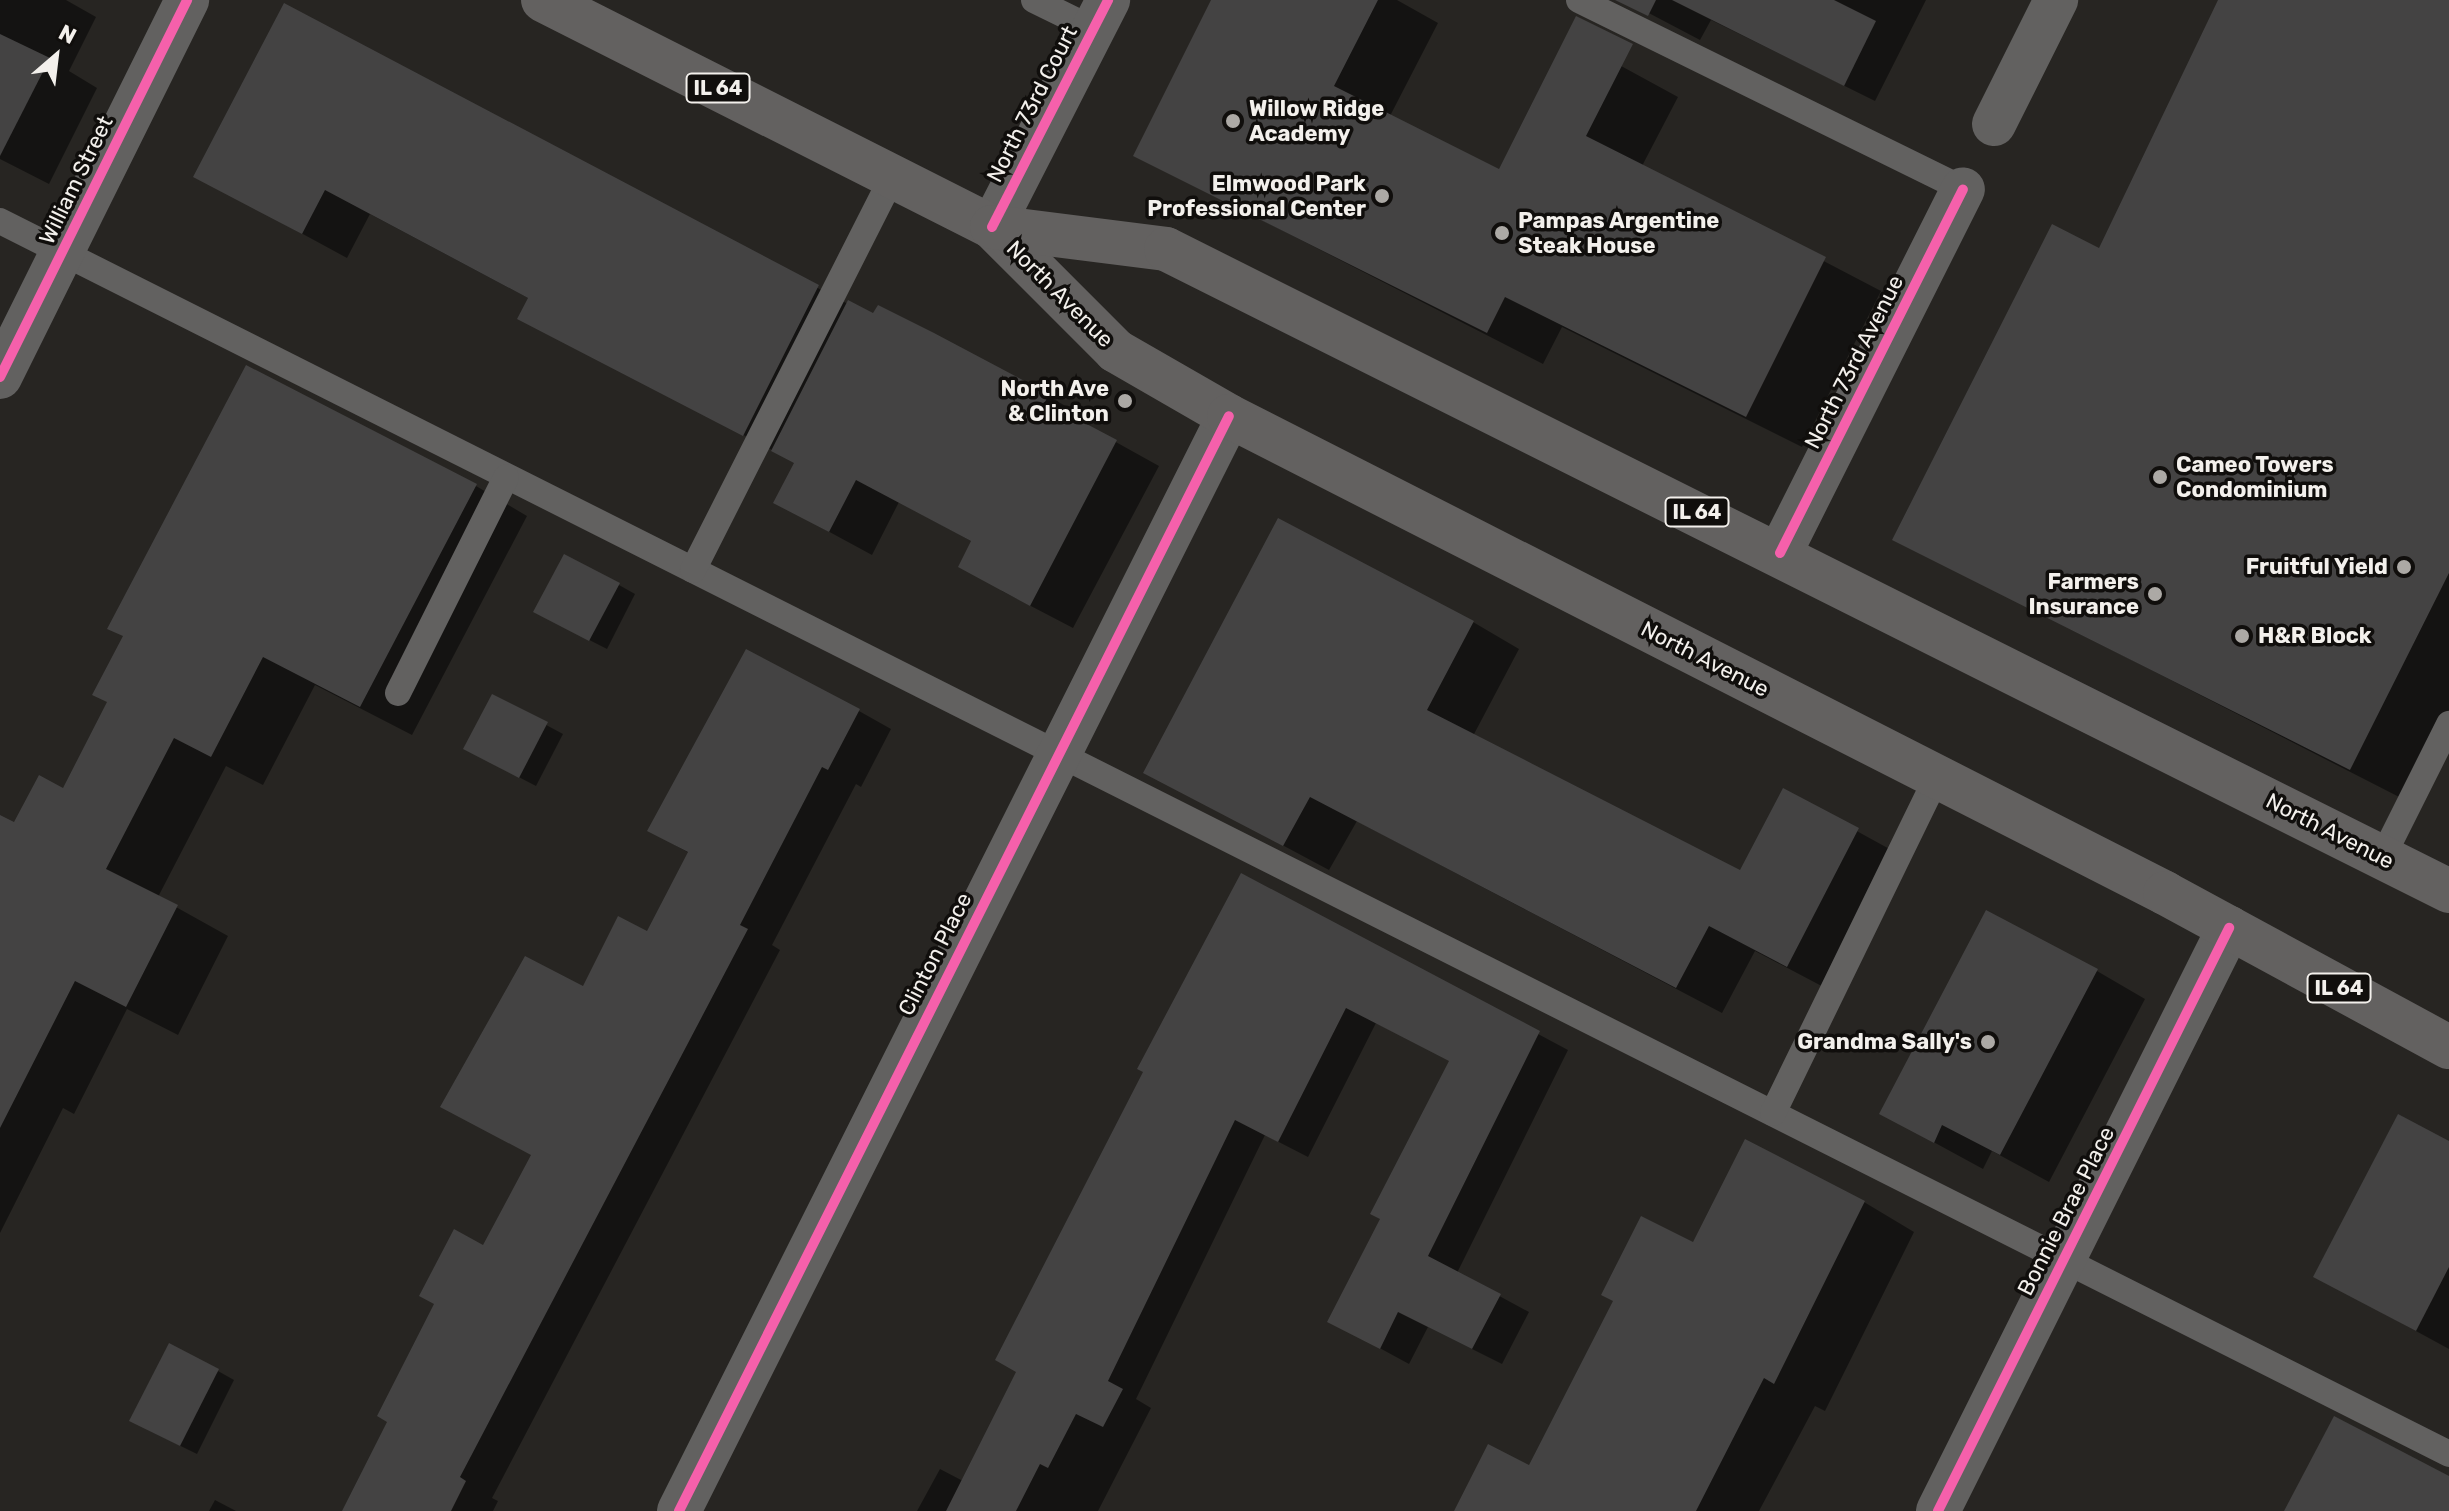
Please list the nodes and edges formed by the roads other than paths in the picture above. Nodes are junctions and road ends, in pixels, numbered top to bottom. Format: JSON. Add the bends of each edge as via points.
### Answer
{"nodes":[{"id":1,"x":187,"y":0,"type":"edge"},
{"id":2,"x":543,"y":0,"type":"edge"},
{"id":3,"x":1034,"y":0,"type":"edge"},
{"id":4,"x":2056,"y":0,"type":"edge"},
{"id":5,"x":1582,"y":1,"type":"edge"},
{"id":6,"x":1101,"y":15,"type":"edge"},
{"id":7,"x":1994,"y":124,"type":"dead end"},
{"id":8,"x":892,"y":177,"type":"junction"},
{"id":9,"x":1963,"y":189,"type":"joint"},
{"id":10,"x":0,"y":221,"type":"edge"},
{"id":11,"x":992,"y":227,"type":"junction"},
{"id":12,"x":62,"y":253,"type":"junction"},
{"id":13,"x":5,"y":352,"type":"edge"},
{"id":14,"x":1229,"y":416,"type":"junction"},
{"id":15,"x":506,"y":477,"type":"junction"},
{"id":16,"x":1780,"y":553,"type":"junction"},
{"id":17,"x":693,"y":570,"type":"junction"},
{"id":18,"x":398,"y":693,"type":"dead end"},
{"id":19,"x":2449,"y":724,"type":"edge"},
{"id":20,"x":1058,"y":754,"type":"junction"},
{"id":21,"x":1937,"y":777,"type":"junction"},
{"id":22,"x":2382,"y":858,"type":"junction"},
{"id":23,"x":2449,"y":891,"type":"edge"},
{"id":24,"x":2229,"y":928,"type":"junction"},
{"id":25,"x":2449,"y":1047,"type":"edge"},
{"id":26,"x":1773,"y":1113,"type":"junction"},
{"id":27,"x":2064,"y":1260,"type":"junction"},
{"id":28,"x":2449,"y":1454,"type":"edge"},
{"id":29,"x":679,"y":1511,"type":"edge"},
{"id":30,"x":1938,"y":1511,"type":"edge"}],
"edges":[{"from":1,"to":12,"type":"street","name":"William Street"},
{"from":2,"to":8,"type":"main road","name":"North Avenue","number":"IL 64"},
{"from":3,"to":6,"type":"lane"},
{"from":4,"to":7,"type":"street"},
{"from":5,"to":9,"type":"lane"},
{"from":6,"to":11,"type":"street","name":"North 73rd Court"},
{"from":8,"to":11,"type":"main road","name":"North Avenue","number":"IL 64"},
{"from":8,"to":17,"type":"lane"},
{"from":9,"to":16,"type":"street","name":"North 73rd Avenue"},
{"from":10,"to":12,"type":"lane"},
{"from":11,"to":14,"type":"main road","name":"North Avenue","number":"IL 64","via":[[1116,351]]},
{"from":11,"to":16,"type":"main road","name":"North Avenue","number":"IL 64","via":[[1166,249]]},
{"from":12,"to":13,"type":"street","name":"William Street"},
{"from":12,"to":15,"type":"lane"},
{"from":14,"to":20,"type":"street","name":"Clinton Place"},
{"from":14,"to":21,"type":"main road","name":"North Avenue","number":"IL 64"},
{"from":15,"to":17,"type":"lane"},
{"from":15,"to":18,"type":"lane"},
{"from":16,"to":22,"type":"main road","name":"North Avenue","number":"IL 64"},
{"from":17,"to":20,"type":"lane"},
{"from":19,"to":22,"type":"lane"},
{"from":20,"to":26,"type":"lane"},
{"from":20,"to":29,"type":"street","name":"Clinton Place"},
{"from":21,"to":24,"type":"main road","name":"North Avenue","number":"IL 64"},
{"from":21,"to":26,"type":"lane"},
{"from":22,"to":23,"type":"main road","name":"North Avenue","number":"IL 64"},
{"from":24,"to":25,"type":"main road","name":"North Avenue","number":"IL 64"},
{"from":24,"to":27,"type":"street","name":"Bonnie Brae Place"},
{"from":26,"to":27,"type":"lane"},
{"from":27,"to":28,"type":"lane"},
{"from":27,"to":30,"type":"street","name":"Bonnie Brae Place"}]}
